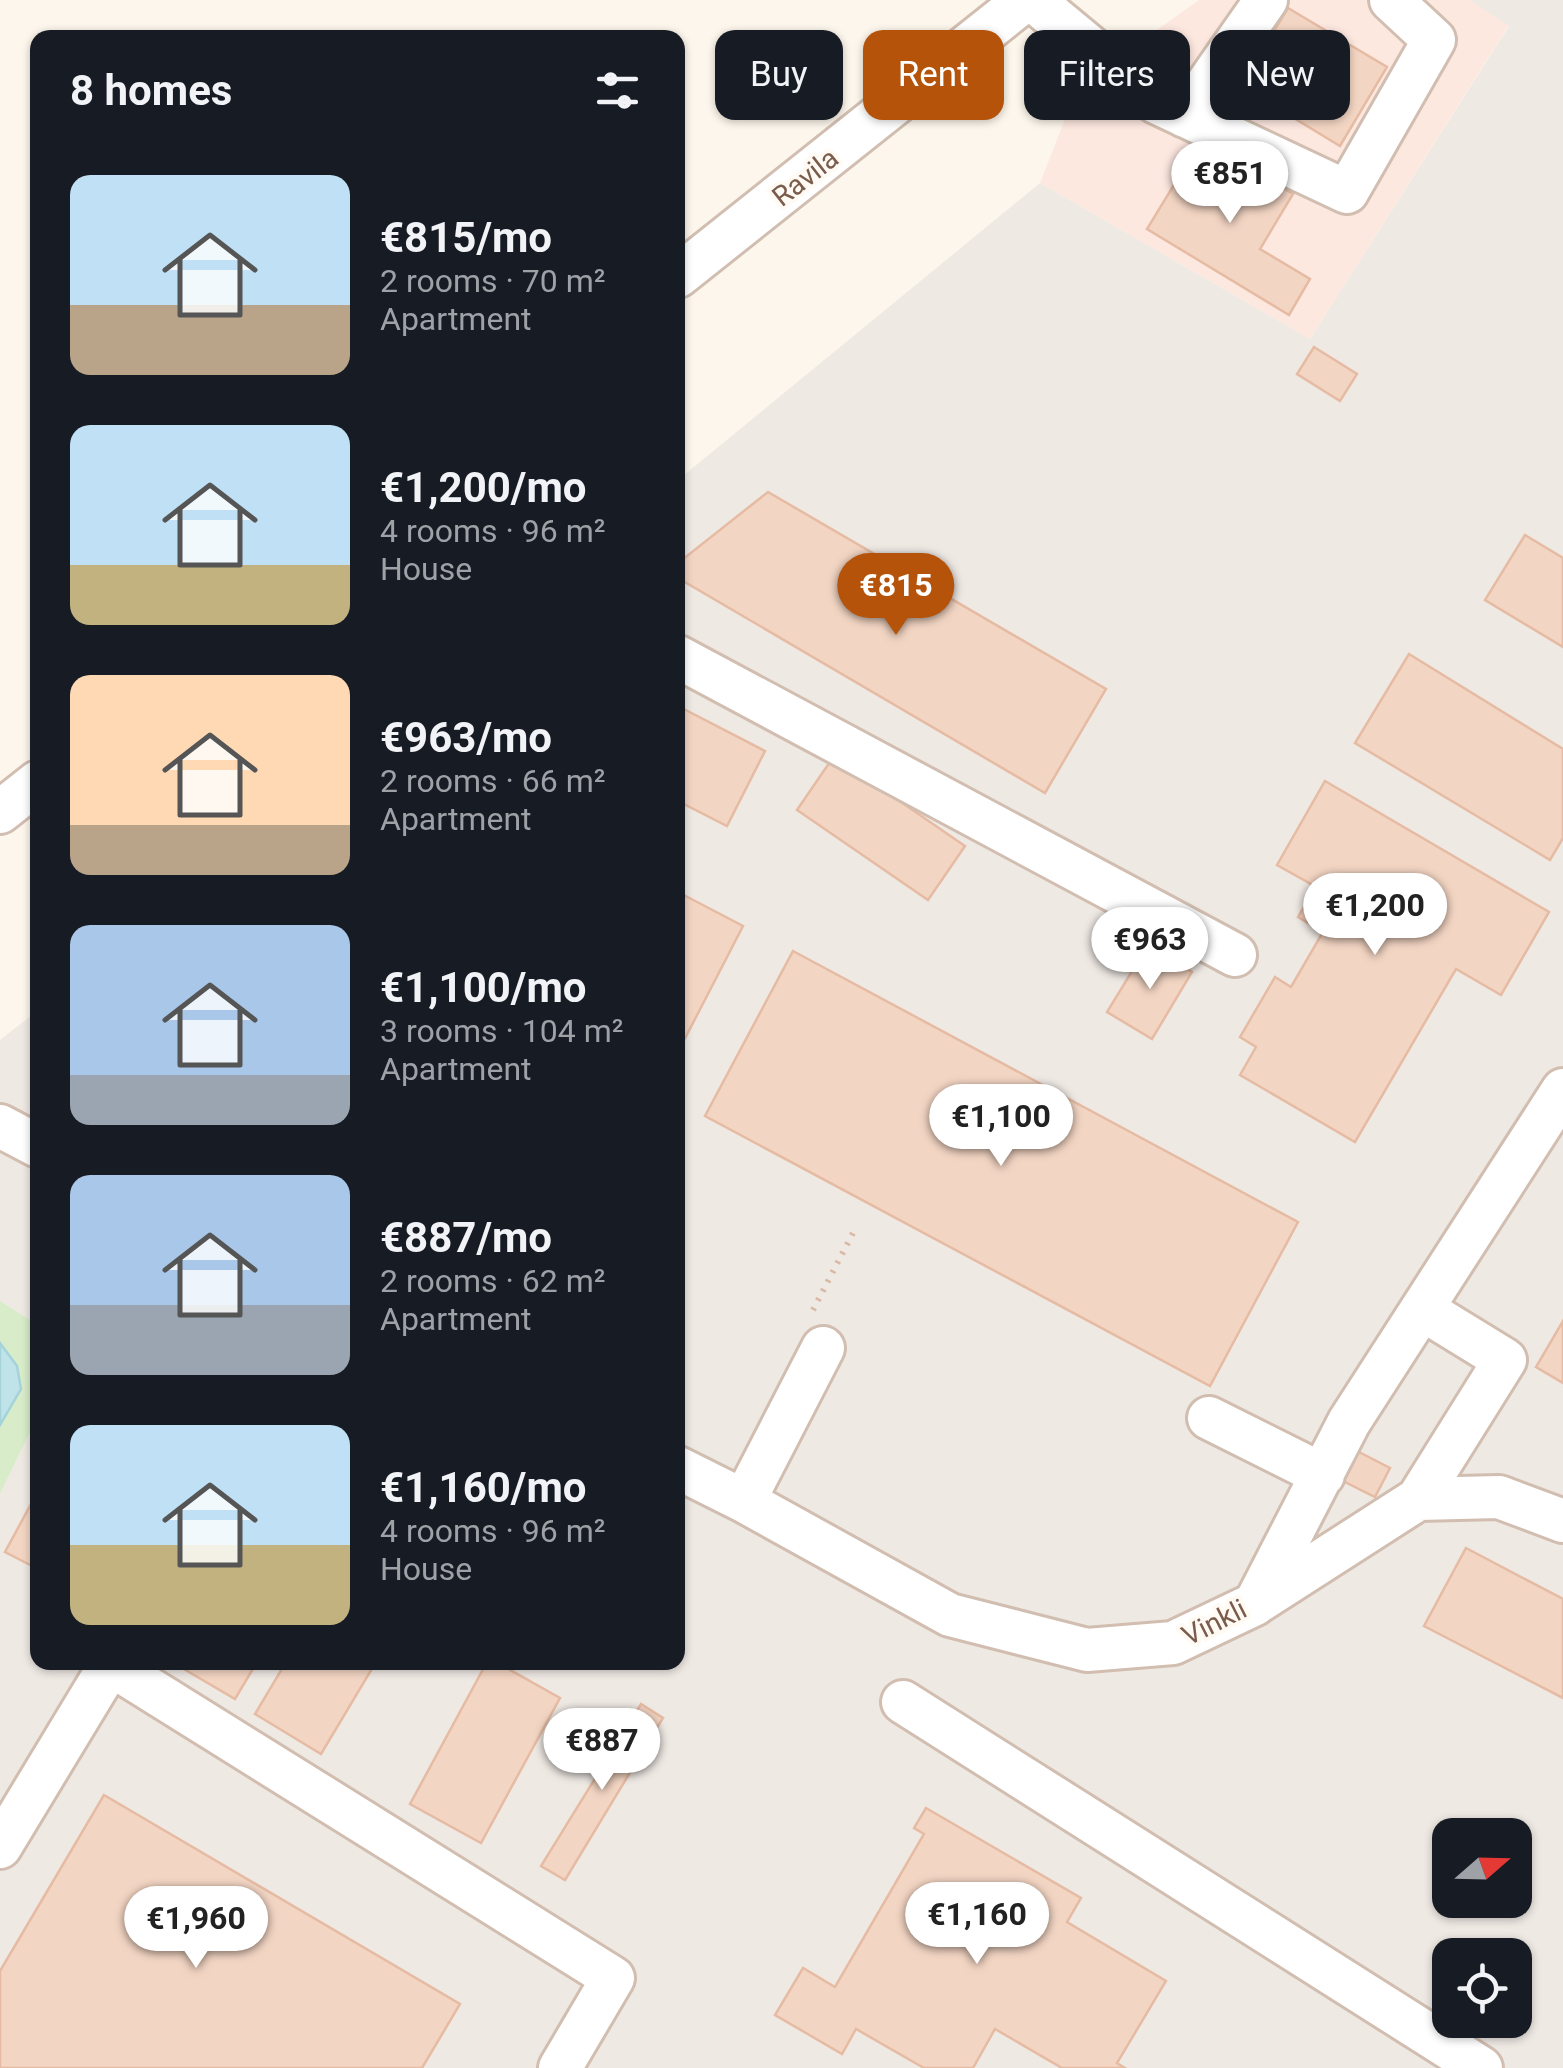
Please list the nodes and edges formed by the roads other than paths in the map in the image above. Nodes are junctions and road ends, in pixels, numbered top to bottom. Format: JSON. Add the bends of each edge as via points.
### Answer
{"nodes":[{"id":1,"x":1025,"y":0,"type":"edge"},
{"id":2,"x":1033,"y":0,"type":"edge"},
{"id":3,"x":1266,"y":0,"type":"edge"},
{"id":4,"x":1391,"y":0,"type":"edge"},
{"id":5,"x":1069,"y":30,"type":"edge"},
{"id":6,"x":1190,"y":108,"type":"edge"},
{"id":7,"x":1190,"y":119,"type":"edge"},
{"id":8,"x":685,"y":270,"type":"edge"},
{"id":9,"x":685,"y":661,"type":"edge"},
{"id":10,"x":30,"y":788,"type":"edge"},
{"id":11,"x":0,"y":812,"type":"edge"},
{"id":12,"x":1235,"y":955,"type":"dead end"},
{"id":13,"x":1563,"y":1090,"type":"edge"},
{"id":14,"x":0,"y":1126,"type":"edge"},
{"id":15,"x":30,"y":1142,"type":"edge"},
{"id":16,"x":1422,"y":1309,"type":"junction"},
{"id":17,"x":824,"y":1348,"type":"dead end"},
{"id":18,"x":1209,"y":1418,"type":"dead end"},
{"id":19,"x":685,"y":1472,"type":"edge"},
{"id":20,"x":1323,"y":1476,"type":"junction"},
{"id":21,"x":1418,"y":1498,"type":"junction"},
{"id":22,"x":744,"y":1501,"type":"junction"},
{"id":23,"x":1563,"y":1521,"type":"edge"},
{"id":24,"x":1255,"y":1604,"type":"junction"},
{"id":25,"x":107,"y":1670,"type":"edge"},
{"id":26,"x":121,"y":1670,"type":"edge"},
{"id":27,"x":903,"y":1702,"type":"dead end"},
{"id":28,"x":0,"y":1847,"type":"edge"},
{"id":29,"x":560,"y":2068,"type":"edge"},
{"id":30,"x":1481,"y":2068,"type":"edge"}],
"edges":[{"from":1,"to":8,"type":"street","name":"Ravila"},
{"from":2,"to":5,"type":"street"},
{"from":3,"to":6,"type":"street"},
{"from":4,"to":7,"type":"street","via":[[1434,40],[1347,192]]},
{"from":9,"to":12,"type":"street"},
{"from":10,"to":11,"type":"street"},
{"from":13,"to":16,"type":"street","name":"Vinkli"},
{"from":14,"to":15,"type":"street"},
{"from":16,"to":20,"type":"street","name":"Vinkli"},
{"from":16,"to":21,"type":"street","via":[[1505,1360]]},
{"from":17,"to":22,"type":"street"},
{"from":18,"to":20,"type":"street"},
{"from":19,"to":22,"type":"street","name":"Vinkli"},
{"from":20,"to":24,"type":"street","name":"Vinkli"},
{"from":21,"to":23,"type":"street","via":[[1499,1497]]},
{"from":21,"to":24,"type":"street"},
{"from":22,"to":24,"type":"street","name":"Vinkli","via":[[950,1614],[1086,1650],[1174,1643]]},
{"from":25,"to":28,"type":"street"},
{"from":26,"to":29,"type":"street","via":[[613,1978]]},
{"from":27,"to":30,"type":"street"}]}
